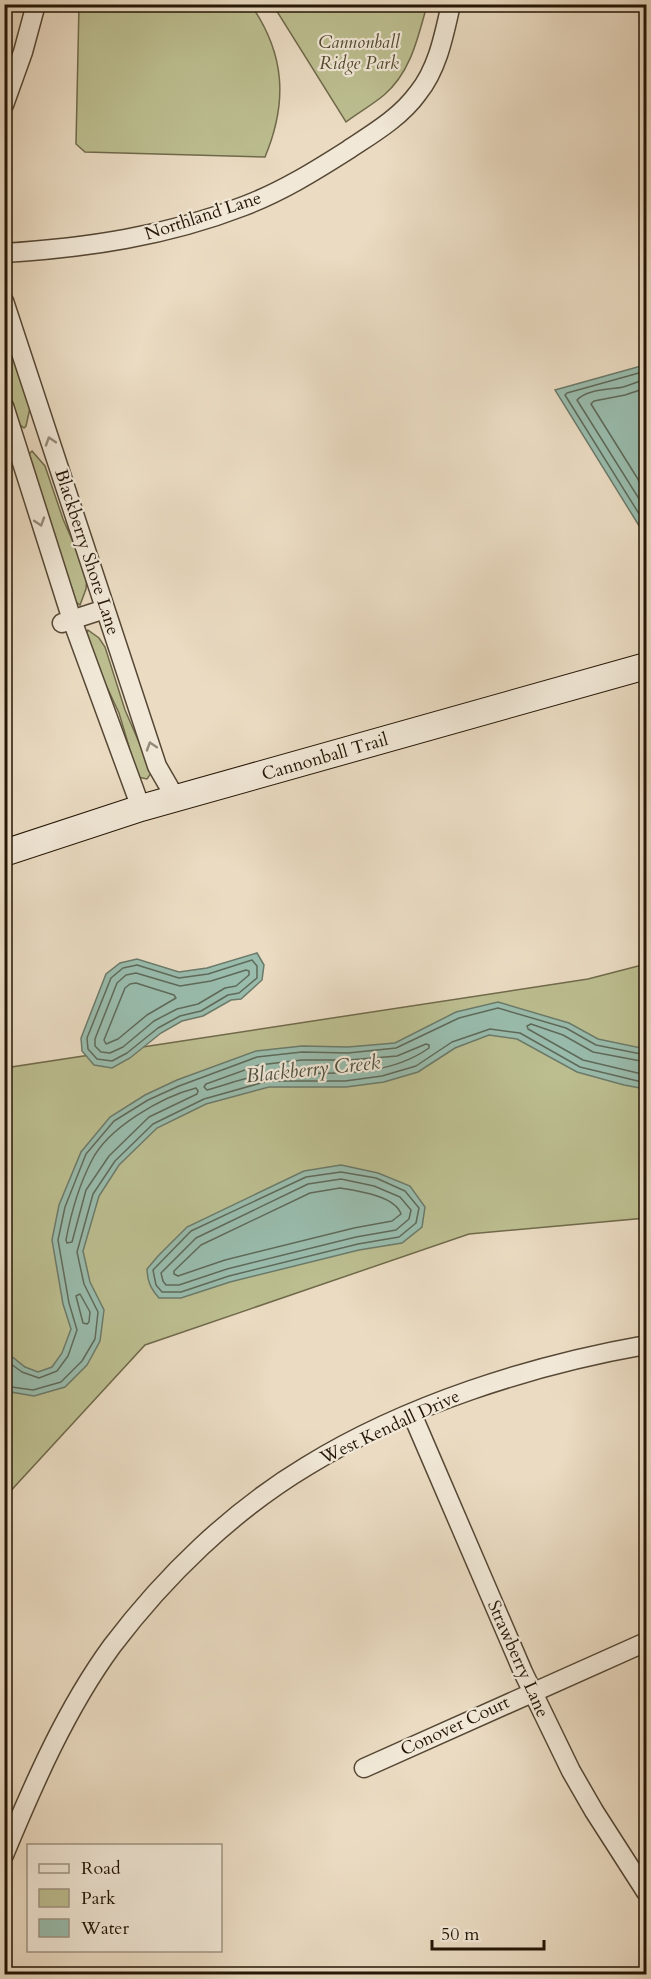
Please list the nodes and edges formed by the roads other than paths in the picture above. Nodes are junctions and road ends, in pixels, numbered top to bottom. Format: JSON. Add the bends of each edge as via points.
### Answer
{"nodes":[{"id":1,"x":36,"y":4,"type":"edge"},
{"id":2,"x":451,"y":4,"type":"edge"},
{"id":3,"x":4,"y":105,"type":"edge"},
{"id":4,"x":4,"y":253,"type":"edge"},
{"id":5,"x":4,"y":301,"type":"edge"},
{"id":6,"x":4,"y":406,"type":"edge"},
{"id":7,"x":105,"y":609,"type":"junction"},
{"id":8,"x":66,"y":622,"type":"junction"},
{"id":9,"x":646,"y":666,"type":"edge"},
{"id":10,"x":176,"y":799,"type":"junction"},
{"id":11,"x":141,"y":808,"type":"junction"},
{"id":12,"x":4,"y":853,"type":"edge"},
{"id":13,"x":646,"y":1346,"type":"edge"},
{"id":14,"x":412,"y":1414,"type":"junction"},
{"id":15,"x":646,"y":1642,"type":"edge"},
{"id":16,"x":532,"y":1691,"type":"junction"},
{"id":17,"x":364,"y":1768,"type":"dead end"},
{"id":18,"x":4,"y":1855,"type":"edge"},
{"id":19,"x":646,"y":1892,"type":"edge"}],
"edges":[{"from":1,"to":3,"type":"street"},
{"from":2,"to":4,"type":"street","name":"Northland Lane","via":[[441,46],[419,93],[391,120],[310,174],[245,206],[169,230],[102,244]]},
{"from":7,"to":5,"type":"street","name":"Blackberry Shore Lane","one_way":true},
{"from":6,"to":8,"type":"street","name":"Blackberry Shore Lane","one_way":true},
{"from":7,"to":8,"type":"street"},
{"from":10,"to":7,"type":"street","name":"Blackberry Shore Lane","one_way":true,"via":[[158,766]]},
{"from":8,"to":11,"type":"street","name":"Blackberry Shore Lane"},
{"from":9,"to":10,"type":"main road","name":"Cannonball Trail"},
{"from":10,"to":11,"type":"main road","name":"Cannonball Trail"},
{"from":11,"to":12,"type":"main road","name":"Cannonball Trail"},
{"from":13,"to":14,"type":"street","name":"West Kendall Drive","via":[[522,1374]]},
{"from":14,"to":16,"type":"street","name":"Strawberry Lane"},
{"from":14,"to":18,"type":"street","name":"West Kendall Drive","via":[[353,1440],[264,1495],[223,1527],[147,1602],[77,1701]]},
{"from":15,"to":16,"type":"street","name":"Conover Court"},
{"from":16,"to":17,"type":"street","name":"Conover Court"},
{"from":16,"to":19,"type":"street","name":"Strawberry Lane","via":[[577,1783]]}]}
